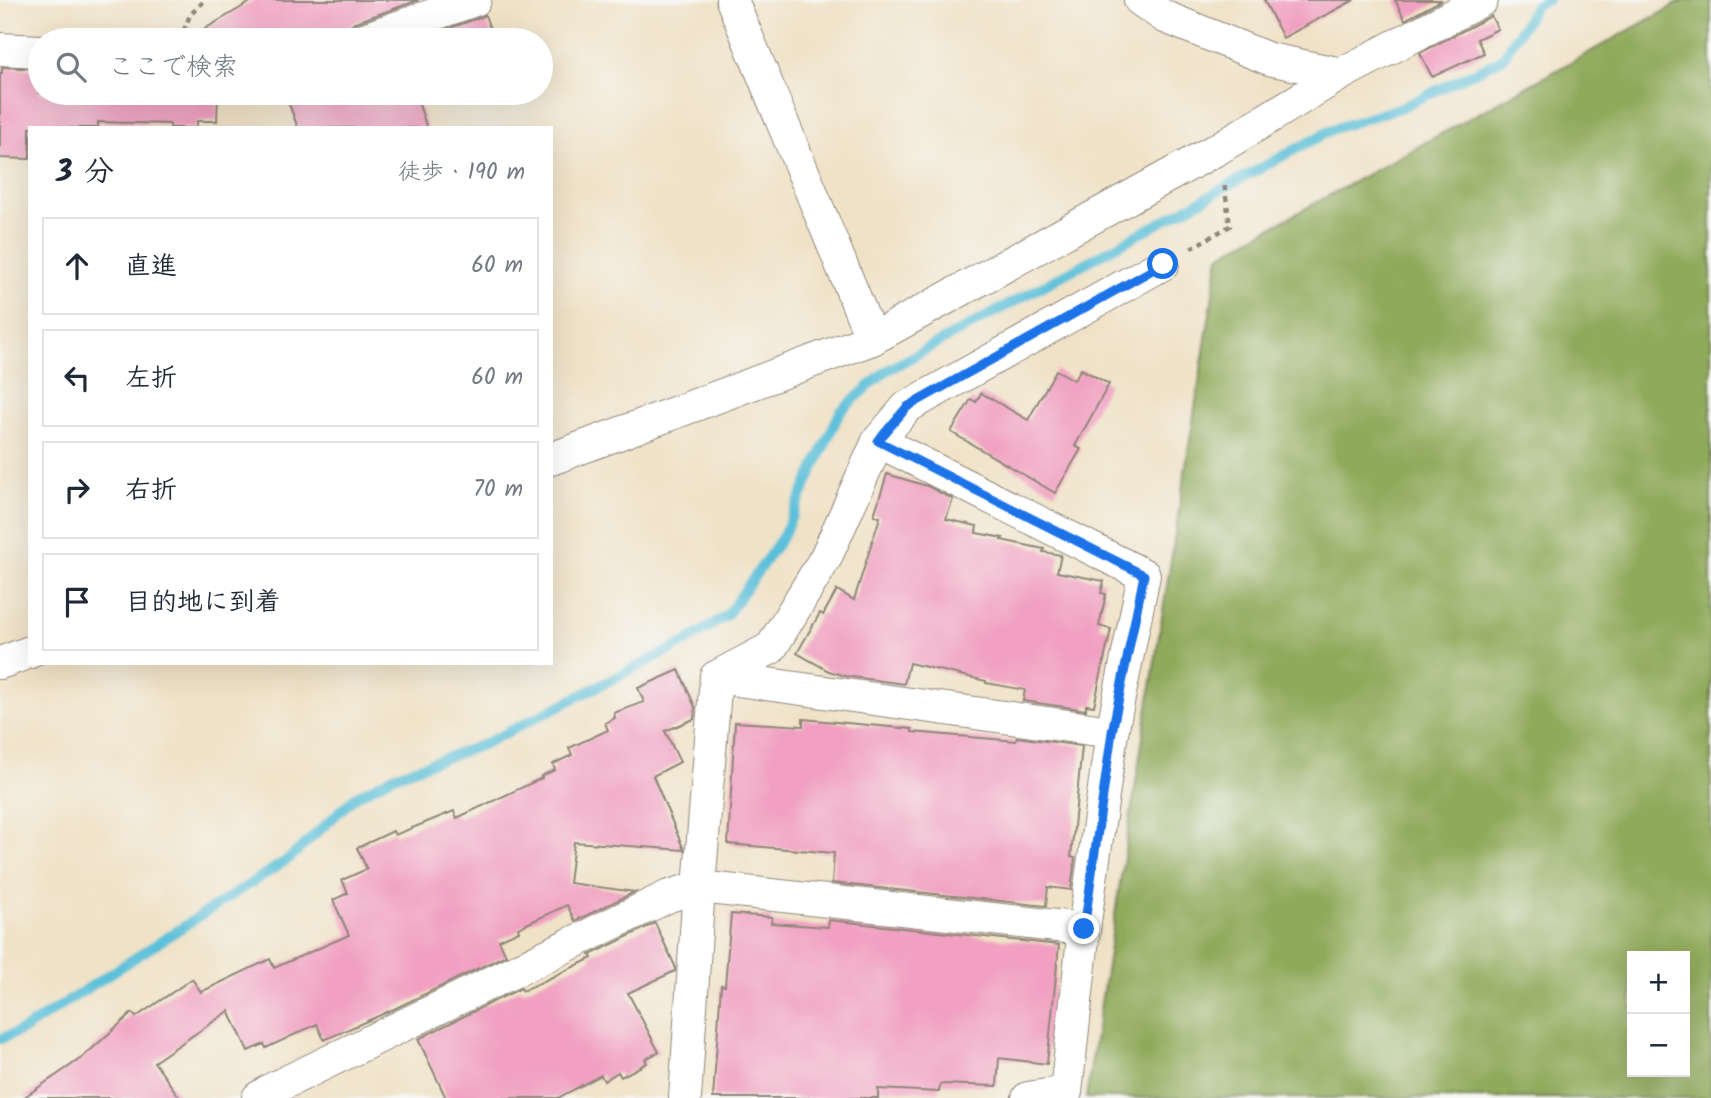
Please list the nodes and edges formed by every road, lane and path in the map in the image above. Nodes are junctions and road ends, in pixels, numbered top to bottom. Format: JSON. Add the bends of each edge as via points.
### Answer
{"nodes":[{"id":1,"x":205,"y":0,"type":"edge"},
{"id":2,"x":475,"y":0,"type":"edge"},
{"id":3,"x":732,"y":0,"type":"edge"},
{"id":4,"x":1140,"y":0,"type":"edge"},
{"id":5,"x":1482,"y":0,"type":"edge"},
{"id":6,"x":185,"y":28,"type":"edge"},
{"id":7,"x":395,"y":28,"type":"edge"},
{"id":8,"x":0,"y":49,"type":"edge"},
{"id":9,"x":28,"y":50,"type":"edge"},
{"id":10,"x":1341,"y":74,"type":"junction"},
{"id":11,"x":1223,"y":171,"type":"dead end"},
{"id":12,"x":1163,"y":264,"type":"joint"},
{"id":13,"x":872,"y":339,"type":"junction"},
{"id":14,"x":878,"y":441,"type":"junction"},
{"id":15,"x":553,"y":458,"type":"edge"},
{"id":16,"x":28,"y":653,"type":"edge"},
{"id":17,"x":0,"y":663,"type":"edge"},
{"id":18,"x":716,"y":677,"type":"junction"},
{"id":19,"x":1112,"y":732,"type":"junction"},
{"id":20,"x":699,"y":887,"type":"junction"},
{"id":21,"x":1084,"y":929,"type":"junction"},
{"id":22,"x":258,"y":1098,"type":"edge"},
{"id":23,"x":685,"y":1098,"type":"edge"},
{"id":24,"x":1028,"y":1098,"type":"edge"}],
"edges":[{"from":1,"to":6,"type":"path"},
{"from":2,"to":7,"type":"street"},
{"from":3,"to":13,"type":"street"},
{"from":4,"to":10,"type":"street","via":[[1165,17],[1269,59]]},
{"from":5,"to":10,"type":"street"},
{"from":8,"to":9,"type":"street"},
{"from":10,"to":13,"type":"street","via":[[1219,148]]},
{"from":11,"to":12,"type":"path","via":[[1230,226]]},
{"from":12,"to":14,"type":"street","via":[[907,407]]},
{"from":13,"to":15,"type":"street"},
{"from":14,"to":18,"type":"street","via":[[826,557],[771,648]]},
{"from":14,"to":19,"type":"street","via":[[1144,575]]},
{"from":16,"to":17,"type":"street"},
{"from":18,"to":19,"type":"street"},
{"from":18,"to":20,"type":"street"},
{"from":19,"to":21,"type":"street"},
{"from":20,"to":21,"type":"street"},
{"from":20,"to":22,"type":"street","via":[[669,896]]},
{"from":20,"to":23,"type":"street"},
{"from":21,"to":24,"type":"street","via":[[1066,1092]]}]}
